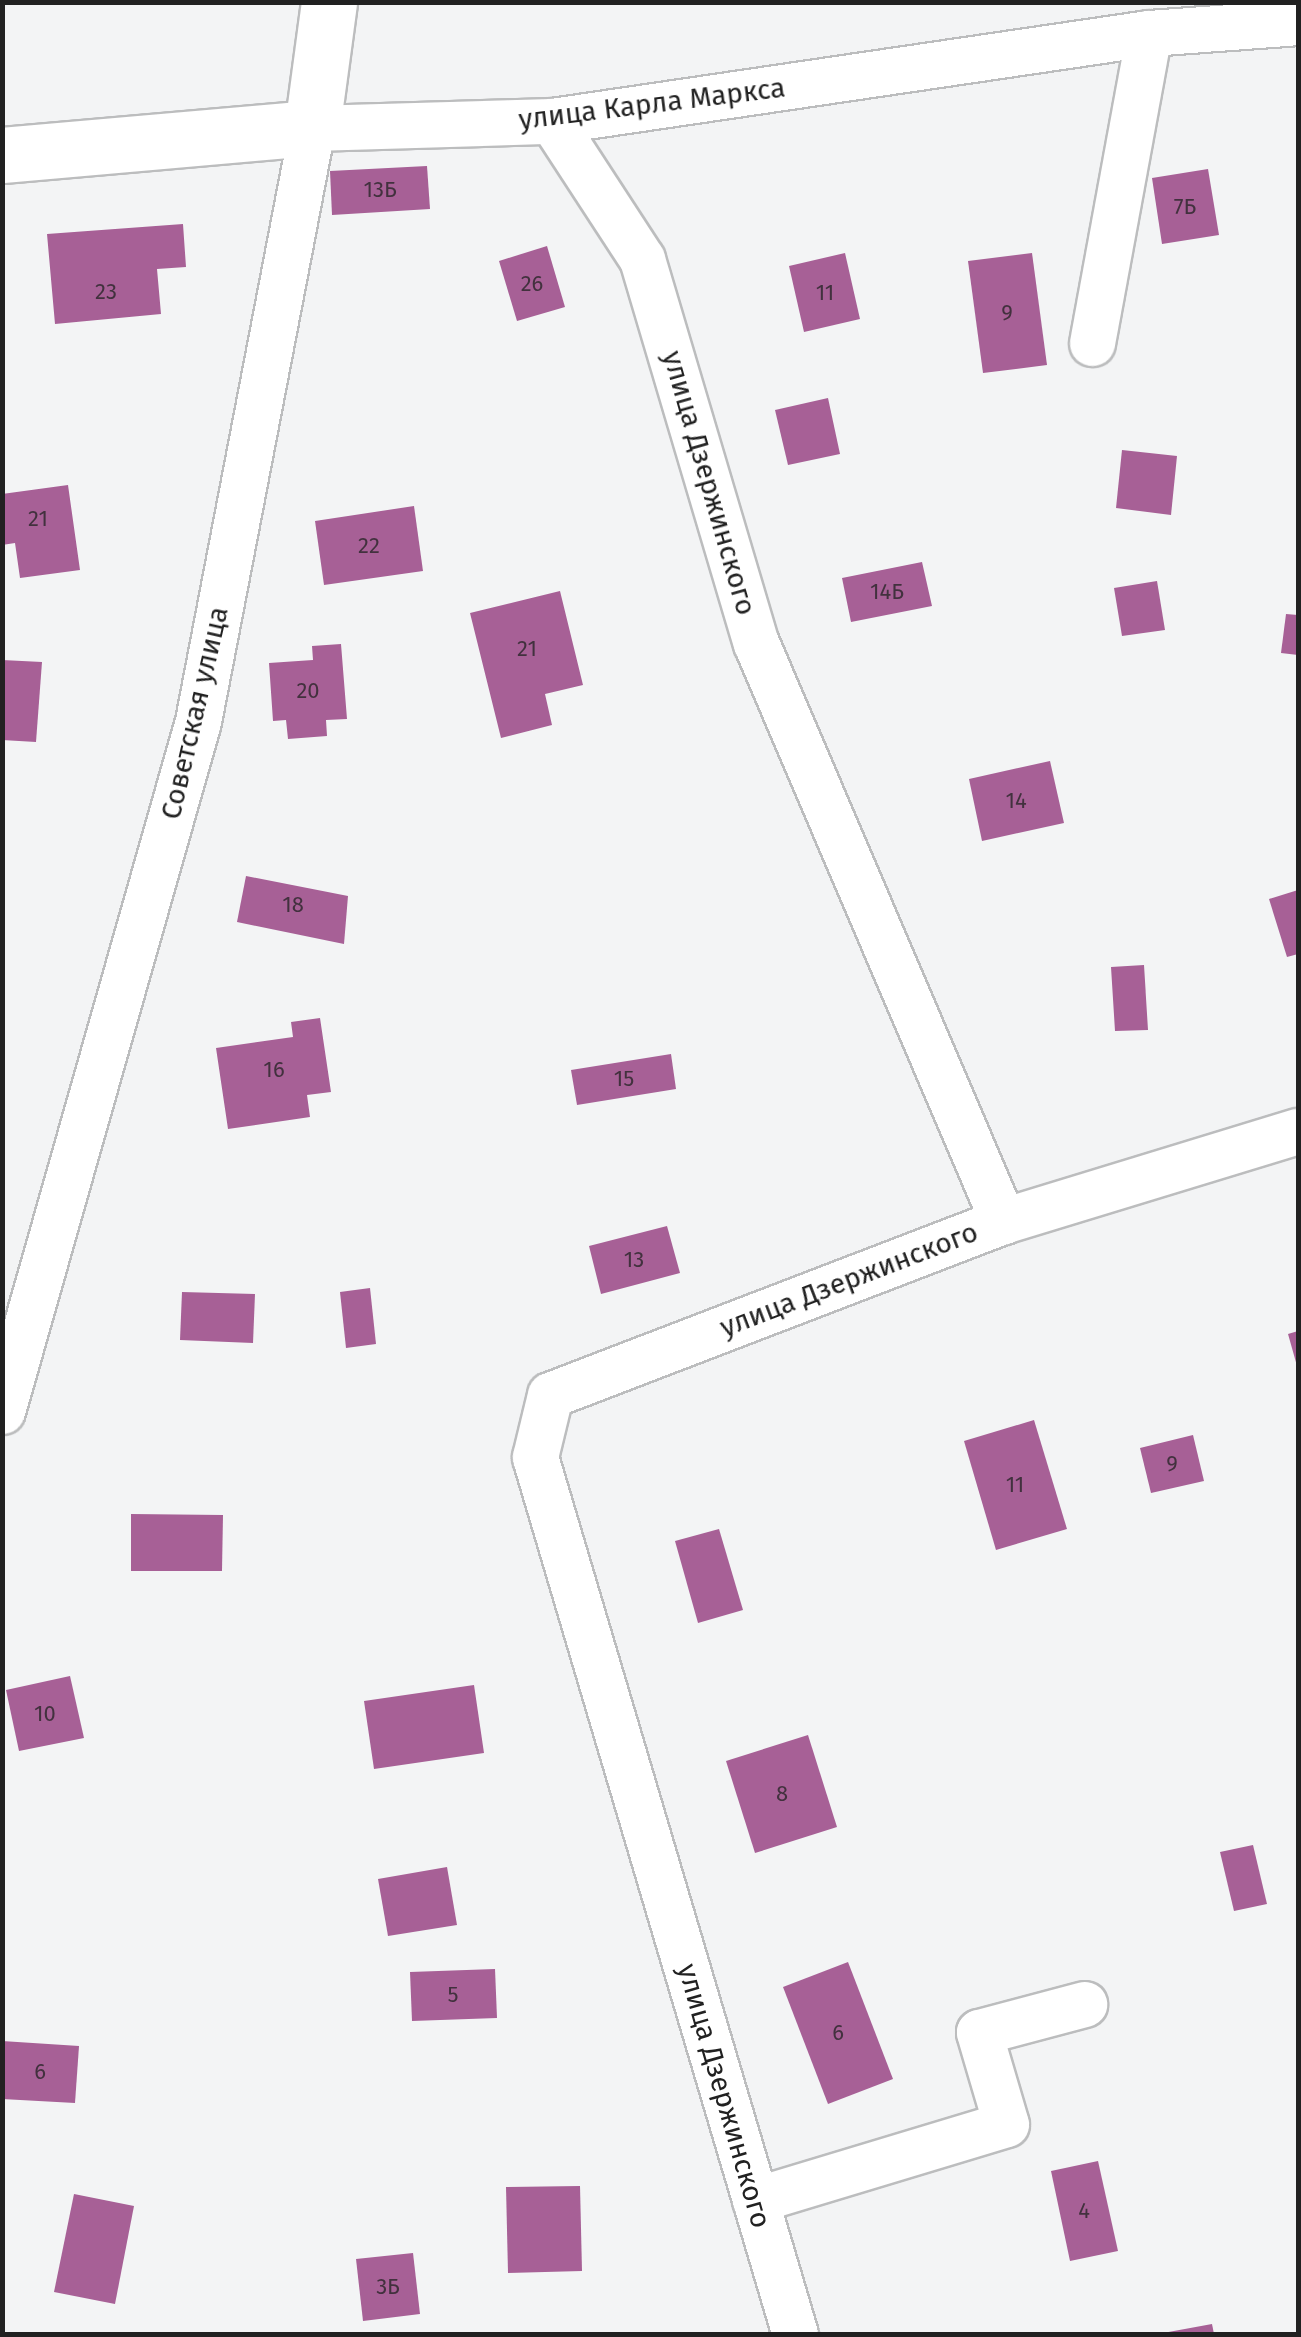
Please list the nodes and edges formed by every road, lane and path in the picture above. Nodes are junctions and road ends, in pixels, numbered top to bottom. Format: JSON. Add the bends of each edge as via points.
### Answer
{"nodes":[{"id":1,"x":329,"y":2,"type":"edge"},
{"id":2,"x":1298,"y":22,"type":"edge"},
{"id":3,"x":1150,"y":33,"type":"junction"},
{"id":4,"x":552,"y":121,"type":"junction"},
{"id":5,"x":312,"y":128,"type":"junction"},
{"id":6,"x":2,"y":154,"type":"edge"},
{"id":7,"x":1092,"y":344,"type":"dead end"},
{"id":8,"x":1298,"y":1131,"type":"edge"},
{"id":9,"x":1003,"y":1221,"type":"junction"},
{"id":10,"x":2,"y":1411,"type":"edge"},
{"id":11,"x":1084,"y":2004,"type":"dead end"},
{"id":12,"x":755,"y":2200,"type":"junction"},
{"id":13,"x":795,"y":2334,"type":"edge"}],
"edges":[{"from":1,"to":5,"type":"main road","name":"Советская улица"},
{"from":2,"to":3,"type":"street","name":"улица Карла Маркса"},
{"from":3,"to":4,"type":"street","name":"улица Карла Маркса"},
{"from":3,"to":7,"type":"street"},
{"from":4,"to":5,"type":"street","name":"улица Карла Маркса"},
{"from":4,"to":9,"type":"street","name":"улица Дзержинского","via":[[642,259],[756,643]]},
{"from":5,"to":6,"type":"main road","name":"улица Карла Маркса"},
{"from":5,"to":10,"type":"street","name":"Советская улица","via":[[198,721]]},
{"from":8,"to":9,"type":"street"},
{"from":9,"to":12,"type":"street","name":"улица Дзержинского","via":[[550,1395],[535,1457]]},
{"from":11,"to":12,"type":"street","via":[[979,2032],[1006,2124]]},
{"from":12,"to":13,"type":"street","name":"улица Дзержинского"}]}
